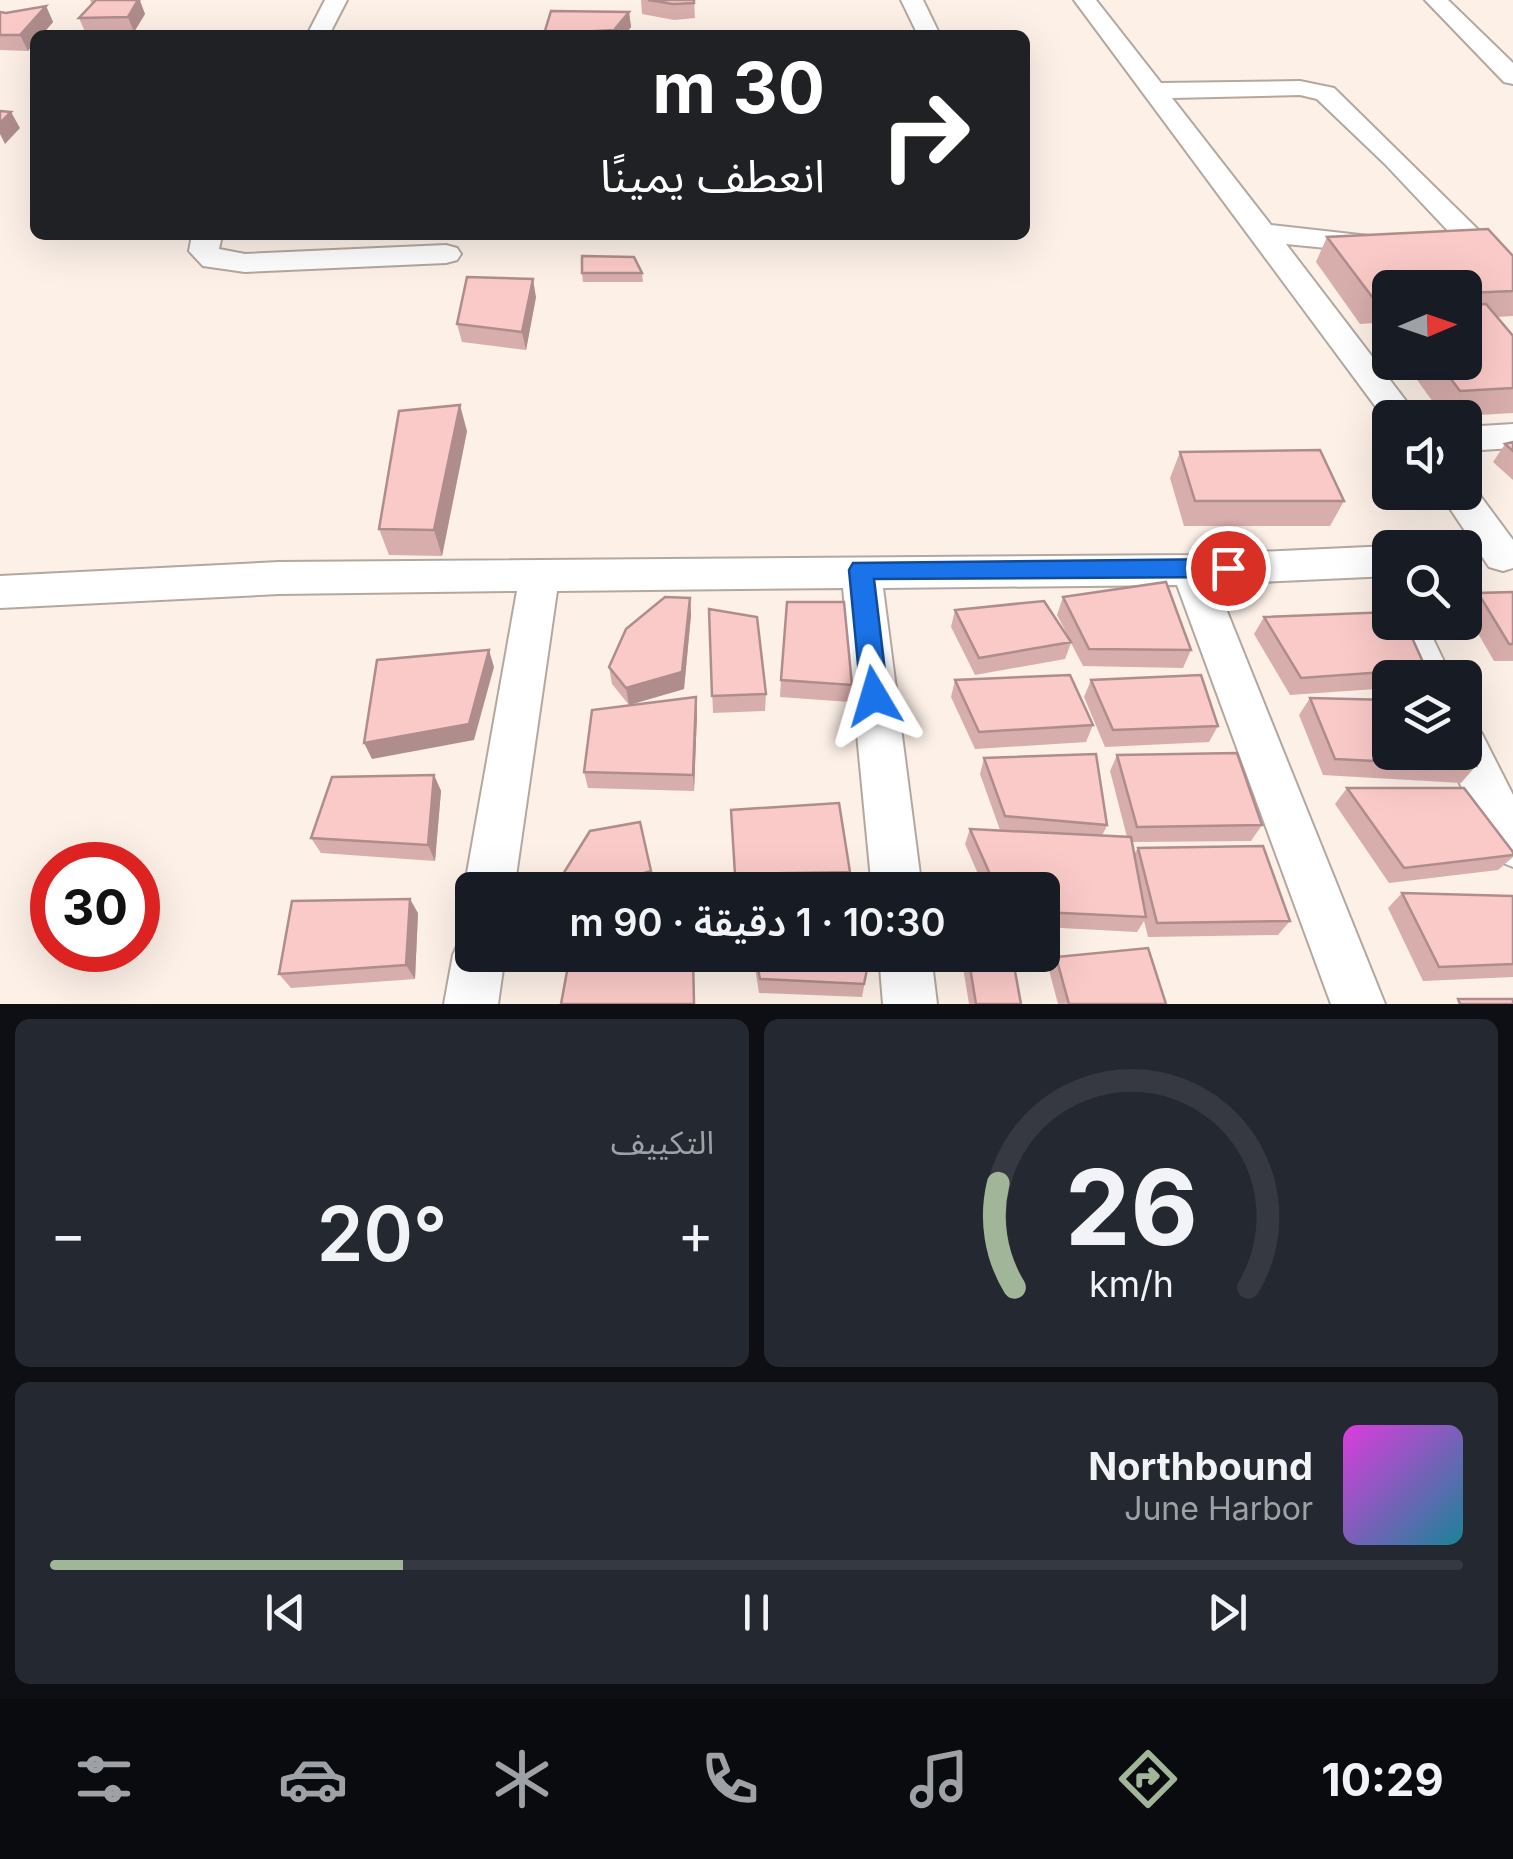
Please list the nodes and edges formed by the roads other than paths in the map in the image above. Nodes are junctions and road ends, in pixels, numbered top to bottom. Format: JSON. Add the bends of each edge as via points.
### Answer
{"nodes":[{"id":1,"x":336,"y":0,"type":"edge"},
{"id":2,"x":912,"y":0,"type":"edge"},
{"id":3,"x":1085,"y":0,"type":"edge"},
{"id":4,"x":1436,"y":0,"type":"edge"},
{"id":5,"x":321,"y":30,"type":"edge"},
{"id":6,"x":927,"y":30,"type":"edge"},
{"id":7,"x":1513,"y":77,"type":"edge"},
{"id":8,"x":1154,"y":91,"type":"junction"},
{"id":9,"x":1262,"y":234,"type":"junction"},
{"id":10,"x":207,"y":240,"type":"edge"},
{"id":11,"x":1412,"y":246,"type":"edge"},
{"id":12,"x":1446,"y":247,"type":"edge"},
{"id":13,"x":1479,"y":248,"type":"junction"},
{"id":14,"x":446,"y":254,"type":"dead end"},
{"id":15,"x":1513,"y":282,"type":"edge"},
{"id":16,"x":1388,"y":400,"type":"edge"},
{"id":17,"x":1513,"y":436,"type":"edge"},
{"id":18,"x":1482,"y":438,"type":"edge"},
{"id":19,"x":1467,"y":510,"type":"edge"},
{"id":20,"x":1494,"y":556,"type":"edge"},
{"id":21,"x":861,"y":570,"type":"junction"},
{"id":22,"x":1191,"y":570,"type":"junction"},
{"id":23,"x":1372,"y":572,"type":"edge"},
{"id":24,"x":540,"y":574,"type":"junction"},
{"id":25,"x":0,"y":592,"type":"edge"},
{"id":26,"x":1477,"y":770,"type":"edge"},
{"id":27,"x":1513,"y":844,"type":"edge"},
{"id":28,"x":492,"y":872,"type":"edge"},
{"id":29,"x":895,"y":872,"type":"edge"},
{"id":30,"x":476,"y":972,"type":"edge"},
{"id":31,"x":906,"y":972,"type":"edge"},
{"id":32,"x":471,"y":1004,"type":"edge"},
{"id":33,"x":910,"y":1004,"type":"edge"},
{"id":34,"x":1358,"y":1004,"type":"edge"}],
"edges":[{"from":1,"to":5,"type":"street"},
{"from":2,"to":6,"type":"street"},
{"from":3,"to":8,"type":"street"},
{"from":4,"to":7,"type":"street"},
{"from":8,"to":9,"type":"street"},
{"from":8,"to":13,"type":"street","via":[[1300,88],[1325,94]]},
{"from":9,"to":11,"type":"street"},
{"from":9,"to":16,"type":"street"},
{"from":10,"to":14,"type":"street","via":[[204,251],[214,260],[245,263]]},
{"from":12,"to":13,"type":"street"},
{"from":13,"to":15,"type":"street"},
{"from":17,"to":18,"type":"street"},
{"from":19,"to":20,"type":"street"},
{"from":21,"to":22,"type":"street"},
{"from":21,"to":24,"type":"street"},
{"from":21,"to":29,"type":"street"},
{"from":22,"to":23,"type":"street"},
{"from":22,"to":34,"type":"street"},
{"from":24,"to":25,"type":"street"},
{"from":24,"to":28,"type":"street"},
{"from":26,"to":27,"type":"street"},
{"from":30,"to":32,"type":"street"},
{"from":31,"to":33,"type":"street"}]}
